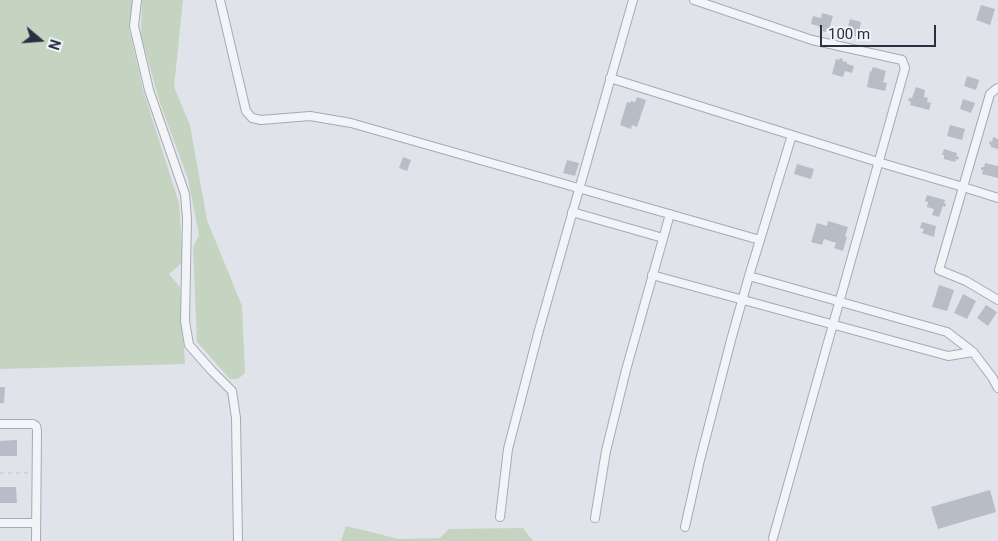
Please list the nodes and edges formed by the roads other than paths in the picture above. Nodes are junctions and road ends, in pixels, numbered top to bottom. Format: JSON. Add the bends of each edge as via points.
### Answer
{"nodes":[{"id":1,"x":137,"y":0,"type":"edge"},
{"id":2,"x":220,"y":0,"type":"edge"},
{"id":3,"x":632,"y":0,"type":"edge"},
{"id":4,"x":694,"y":0,"type":"edge"},
{"id":5,"x":610,"y":78,"type":"junction"},
{"id":6,"x":998,"y":88,"type":"edge"},
{"id":7,"x":792,"y":135,"type":"junction"},
{"id":8,"x":878,"y":162,"type":"junction"},
{"id":9,"x":963,"y":186,"type":"junction"},
{"id":10,"x":579,"y":188,"type":"junction"},
{"id":11,"x":998,"y":198,"type":"edge"},
{"id":12,"x":572,"y":212,"type":"junction"},
{"id":13,"x":670,"y":214,"type":"junction"},
{"id":14,"x":663,"y":238,"type":"junction"},
{"id":15,"x":760,"y":240,"type":"junction"},
{"id":16,"x":652,"y":275,"type":"junction"},
{"id":17,"x":749,"y":276,"type":"junction"},
{"id":18,"x":742,"y":300,"type":"junction"},
{"id":19,"x":998,"y":300,"type":"edge"},
{"id":20,"x":839,"y":301,"type":"junction"},
{"id":21,"x":832,"y":324,"type":"junction"},
{"id":22,"x":974,"y":352,"type":"junction"},
{"id":23,"x":998,"y":388,"type":"edge"},
{"id":24,"x":0,"y":424,"type":"edge"},
{"id":25,"x":500,"y":517,"type":"dead end"},
{"id":26,"x":595,"y":518,"type":"dead end"},
{"id":27,"x":0,"y":523,"type":"edge"},
{"id":28,"x":36,"y":523,"type":"junction"},
{"id":29,"x":685,"y":527,"type":"dead end"},
{"id":30,"x":773,"y":538,"type":"dead end"},
{"id":31,"x":36,"y":541,"type":"edge"},
{"id":32,"x":238,"y":541,"type":"edge"}],
"edges":[{"from":1,"to":32,"type":"street","via":[[134,26],[149,90],[185,194],[185,321],[189,345],[232,391],[236,418]]},
{"from":2,"to":10,"type":"street","via":[[246,111],[252,118],[310,116],[351,122]]},
{"from":3,"to":5,"type":"street"},
{"from":4,"to":8,"type":"street","via":[[812,40],[902,60],[905,68]]},
{"from":5,"to":7,"type":"street"},
{"from":5,"to":10,"type":"street"},
{"from":6,"to":9,"type":"street","via":[[990,94]]},
{"from":7,"to":8,"type":"street"},
{"from":7,"to":15,"type":"street"},
{"from":8,"to":9,"type":"street"},
{"from":8,"to":20,"type":"street"},
{"from":9,"to":11,"type":"street"},
{"from":9,"to":19,"type":"street","via":[[939,270]]},
{"from":10,"to":12,"type":"street"},
{"from":10,"to":13,"type":"street"},
{"from":12,"to":14,"type":"street"},
{"from":12,"to":25,"type":"street","via":[[508,449]]},
{"from":13,"to":14,"type":"street"},
{"from":13,"to":15,"type":"street"},
{"from":14,"to":16,"type":"street"},
{"from":15,"to":17,"type":"street"},
{"from":16,"to":18,"type":"street"},
{"from":16,"to":26,"type":"street","via":[[606,451]]},
{"from":17,"to":18,"type":"street"},
{"from":17,"to":20,"type":"street"},
{"from":18,"to":21,"type":"street"},
{"from":18,"to":29,"type":"street"},
{"from":20,"to":21,"type":"street"},
{"from":20,"to":22,"type":"street","via":[[948,332]]},
{"from":21,"to":22,"type":"street","via":[[948,356]]},
{"from":21,"to":30,"type":"street"},
{"from":22,"to":23,"type":"street"},
{"from":24,"to":28,"type":"street","via":[[36,426]]},
{"from":27,"to":28,"type":"street"},
{"from":28,"to":31,"type":"street"}]}
